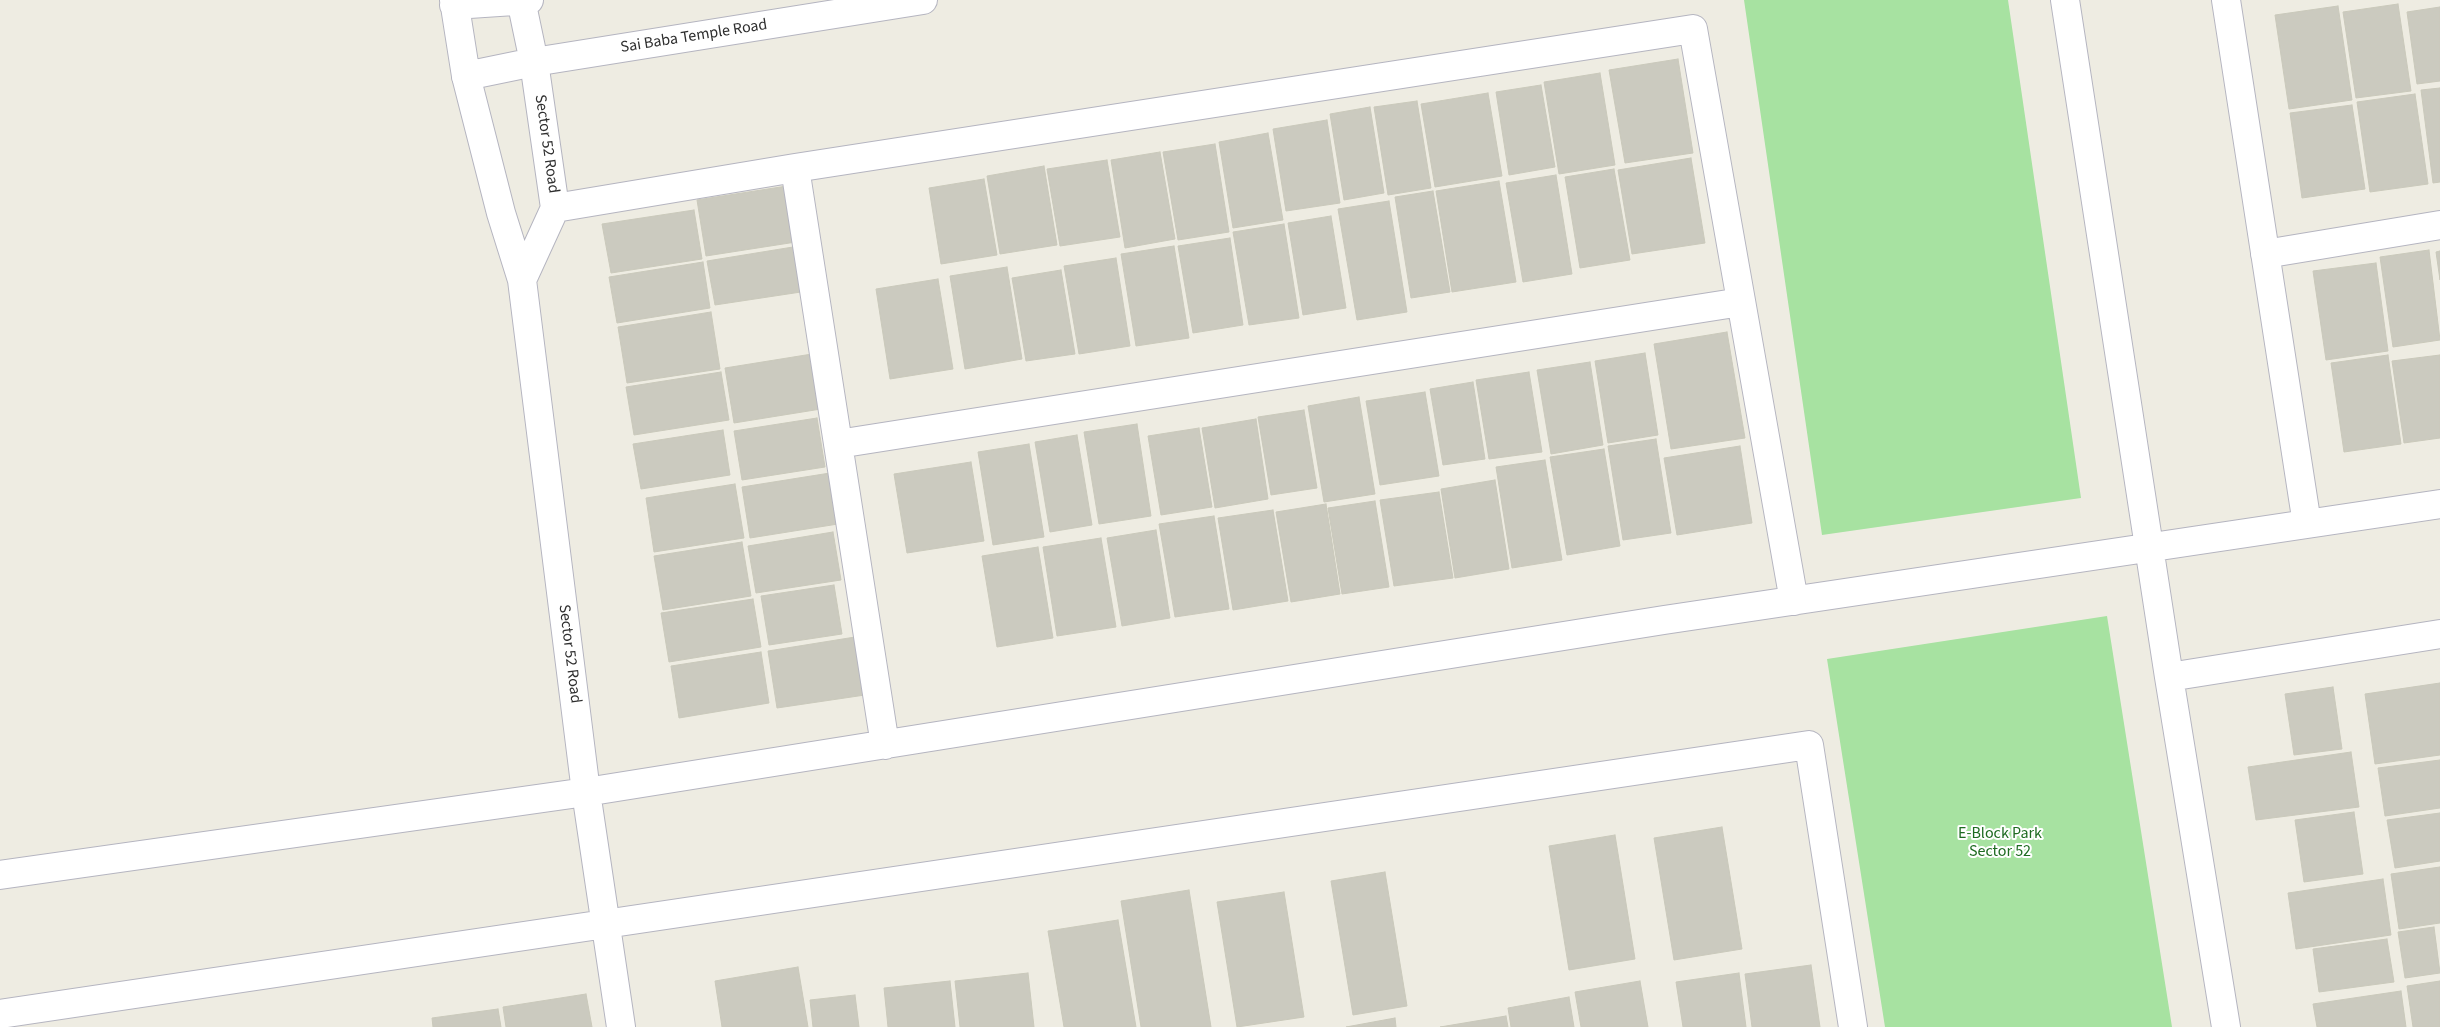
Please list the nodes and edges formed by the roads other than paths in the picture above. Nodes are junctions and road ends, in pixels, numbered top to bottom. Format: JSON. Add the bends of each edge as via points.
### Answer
{"nodes":[{"id":1,"x":524,"y":0,"type":"edge"},
{"id":2,"x":923,"y":0,"type":"edge"},
{"id":3,"x":2065,"y":0,"type":"edge"},
{"id":4,"x":2226,"y":0,"type":"edge"},
{"id":5,"x":454,"y":2,"type":"edge"},
{"id":6,"x":534,"y":62,"type":"junction"},
{"id":7,"x":466,"y":76,"type":"junction"},
{"id":8,"x":795,"y":168,"type":"junction"},
{"id":9,"x":555,"y":208,"type":"junction"},
{"id":10,"x":2440,"y":225,"type":"edge"},
{"id":11,"x":2265,"y":254,"type":"junction"},
{"id":12,"x":522,"y":280,"type":"junction"},
{"id":13,"x":1741,"y":302,"type":"junction"},
{"id":14,"x":838,"y":444,"type":"junction"},
{"id":15,"x":2440,"y":504,"type":"edge"},
{"id":16,"x":2307,"y":524,"type":"junction"},
{"id":17,"x":2149,"y":548,"type":"junction"},
{"id":18,"x":1794,"y":601,"type":"junction"},
{"id":19,"x":2440,"y":634,"type":"edge"},
{"id":20,"x":2169,"y":677,"type":"junction"},
{"id":21,"x":885,"y":744,"type":"junction"},
{"id":22,"x":586,"y":792,"type":"junction"},
{"id":23,"x":0,"y":875,"type":"edge"},
{"id":24,"x":606,"y":924,"type":"junction"},
{"id":25,"x":0,"y":1014,"type":"edge"},
{"id":26,"x":621,"y":1027,"type":"edge"},
{"id":27,"x":1853,"y":1027,"type":"edge"},
{"id":28,"x":2226,"y":1027,"type":"edge"}],
"edges":[{"from":1,"to":5,"type":"street"},
{"from":1,"to":6,"type":"street","name":"Sector 52 Road"},
{"from":2,"to":6,"type":"street","name":"Sai Baba Temple Road"},
{"from":3,"to":17,"type":"street"},
{"from":4,"to":11,"type":"street"},
{"from":5,"to":7,"type":"street","name":"Sector 52 Road"},
{"from":6,"to":7,"type":"street","name":"Sai Baba Temple Road"},
{"from":6,"to":9,"type":"street","name":"Sector 52 Road"},
{"from":7,"to":12,"type":"street","name":"Sector 52 Road","via":[[501,214]]},
{"from":8,"to":9,"type":"street"},
{"from":8,"to":13,"type":"street","via":[[1693,29]]},
{"from":8,"to":14,"type":"street"},
{"from":9,"to":12,"type":"street","name":"Sector 52 Road"},
{"from":10,"to":11,"type":"street"},
{"from":11,"to":16,"type":"street"},
{"from":12,"to":22,"type":"street","name":"Sector 52 Road"},
{"from":13,"to":14,"type":"street"},
{"from":13,"to":18,"type":"street"},
{"from":14,"to":21,"type":"street"},
{"from":15,"to":16,"type":"street"},
{"from":16,"to":17,"type":"street"},
{"from":17,"to":18,"type":"street"},
{"from":17,"to":20,"type":"street"},
{"from":18,"to":21,"type":"street"},
{"from":19,"to":20,"type":"street"},
{"from":20,"to":28,"type":"street"},
{"from":21,"to":22,"type":"street"},
{"from":22,"to":23,"type":"street"},
{"from":22,"to":24,"type":"street","name":"Sector 52 Road"},
{"from":24,"to":25,"type":"street"},
{"from":24,"to":26,"type":"street","name":"Sector 52 Road"},
{"from":24,"to":27,"type":"street","via":[[1809,745]]}]}
